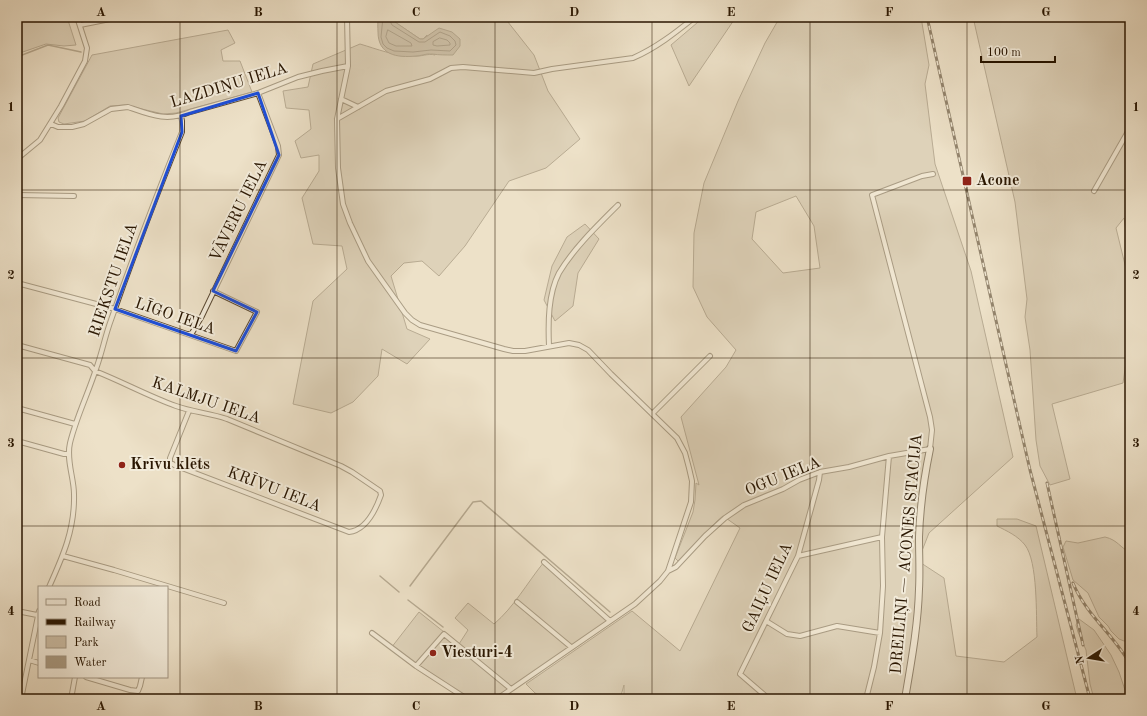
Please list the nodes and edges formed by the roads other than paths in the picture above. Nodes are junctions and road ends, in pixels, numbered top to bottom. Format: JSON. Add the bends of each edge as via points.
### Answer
{"nodes":[{"id":1,"x":77,"y":17,"type":"edge"},
{"id":2,"x":120,"y":17,"type":"edge"},
{"id":3,"x":347,"y":17,"type":"edge"},
{"id":4,"x":695,"y":17,"type":"edge"},
{"id":5,"x":80,"y":26,"type":"junction"},
{"id":6,"x":348,"y":66,"type":"junction"},
{"id":7,"x":258,"y":93,"type":"junction"},
{"id":8,"x":341,"y":98,"type":"junction"},
{"id":9,"x":358,"y":107,"type":"junction"},
{"id":10,"x":181,"y":116,"type":"junction"},
{"id":11,"x":337,"y":119,"type":"junction"},
{"id":12,"x":51,"y":124,"type":"junction"},
{"id":13,"x":1130,"y":128,"type":"edge"},
{"id":14,"x":17,"y":159,"type":"edge"},
{"id":15,"x":933,"y":174,"type":"dead end"},
{"id":16,"x":1094,"y":191,"type":"dead end"},
{"id":17,"x":17,"y":195,"type":"edge"},
{"id":18,"x":74,"y":196,"type":"dead end"},
{"id":19,"x":618,"y":205,"type":"dead end"},
{"id":20,"x":17,"y":283,"type":"edge"},
{"id":21,"x":214,"y":291,"type":"junction"},
{"id":22,"x":115,"y":309,"type":"junction"},
{"id":23,"x":189,"y":334,"type":"junction"},
{"id":24,"x":17,"y":345,"type":"edge"},
{"id":25,"x":549,"y":346,"type":"junction"},
{"id":26,"x":710,"y":356,"type":"dead end"},
{"id":27,"x":95,"y":372,"type":"junction"},
{"id":28,"x":17,"y":408,"type":"edge"},
{"id":29,"x":189,"y":411,"type":"junction"},
{"id":30,"x":652,"y":414,"type":"junction"},
{"id":31,"x":75,"y":424,"type":"junction"},
{"id":32,"x":17,"y":441,"type":"edge"},
{"id":33,"x":930,"y":449,"type":"junction"},
{"id":34,"x":69,"y":454,"type":"junction"},
{"id":35,"x":889,"y":456,"type":"junction"},
{"id":36,"x":820,"y":472,"type":"junction"},
{"id":37,"x":381,"y":495,"type":"joint"},
{"id":38,"x":882,"y":537,"type":"junction"},
{"id":39,"x":63,"y":556,"type":"junction"},
{"id":40,"x":798,"y":556,"type":"junction"},
{"id":41,"x":544,"y":562,"type":"dead end"},
{"id":42,"x":668,"y":571,"type":"junction"},
{"id":43,"x":49,"y":586,"type":"edge"},
{"id":44,"x":516,"y":602,"type":"dead end"},
{"id":45,"x":224,"y":603,"type":"dead end"},
{"id":46,"x":17,"y":611,"type":"edge"},
{"id":47,"x":38,"y":613,"type":"edge"},
{"id":48,"x":610,"y":620,"type":"junction"},
{"id":49,"x":766,"y":621,"type":"junction"},
{"id":50,"x":880,"y":633,"type":"junction"},
{"id":51,"x":372,"y":634,"type":"dead end"},
{"id":52,"x":571,"y":647,"type":"junction"},
{"id":53,"x":29,"y":660,"type":"junction"},
{"id":54,"x":38,"y":663,"type":"edge"},
{"id":55,"x":416,"y":666,"type":"junction"},
{"id":56,"x":75,"y":678,"type":"edge"},
{"id":57,"x":89,"y":678,"type":"edge"},
{"id":58,"x":142,"y":678,"type":"edge"},
{"id":59,"x":511,"y":689,"type":"junction"},
{"id":60,"x":21,"y":699,"type":"edge"},
{"id":61,"x":71,"y":699,"type":"edge"},
{"id":62,"x":467,"y":699,"type":"edge"},
{"id":63,"x":497,"y":699,"type":"edge"},
{"id":64,"x":769,"y":699,"type":"edge"},
{"id":65,"x":865,"y":699,"type":"edge"},
{"id":66,"x":905,"y":699,"type":"edge"}],
"edges":[{"from":1,"to":5,"type":"street"},
{"from":2,"to":5,"type":"street"},
{"from":3,"to":6,"type":"street"},
{"from":4,"to":9,"type":"street","via":[[662,43],[633,58],[534,73],[451,68],[430,79],[386,91]]},
{"from":5,"to":12,"type":"street","via":[[87,48],[85,61]]},
{"from":6,"to":7,"type":"street","name":"LAZDIŅU IELA","via":[[298,77]]},
{"from":6,"to":8,"type":"street"},
{"from":7,"to":10,"type":"street","name":"LAZDIŅU IELA"},
{"from":7,"to":21,"type":"street","name":"VĀVERU IELA","via":[[279,155]]},
{"from":8,"to":9,"type":"street"},
{"from":8,"to":11,"type":"street"},
{"from":9,"to":11,"type":"street"},
{"from":10,"to":12,"type":"street","name":"LAZDIŅU IELA","via":[[162,117],[123,107],[111,109],[84,124],[62,128]]},
{"from":10,"to":22,"type":"street","name":"RIEKSTU IELA","via":[[182,132]]},
{"from":11,"to":25,"type":"street","via":[[340,189],[348,219],[368,261],[405,313],[420,325],[504,349],[525,351]]},
{"from":12,"to":14,"type":"street","via":[[40,140]]},
{"from":13,"to":16,"type":"street"},
{"from":15,"to":33,"type":"street","name":"DREILIŅI — ACONES STACIJA","via":[[872,195],[930,417]]},
{"from":17,"to":18,"type":"street"},
{"from":19,"to":25,"type":"street","via":[[572,254],[559,274],[550,308]]},
{"from":20,"to":22,"type":"street","name":"LĪGO IELA"},
{"from":21,"to":23,"type":"street","name":"VĀVERU IELA","via":[[192,333]]},
{"from":21,"to":23,"type":"street","name":"LĪGO IELA","via":[[257,312],[236,351]]},
{"from":22,"to":23,"type":"street","name":"LĪGO IELA"},
{"from":22,"to":27,"type":"street","name":"RIEKSTU IELA"},
{"from":24,"to":27,"type":"street","name":"KALMJU IELA","via":[[90,364]]},
{"from":25,"to":30,"type":"street","via":[[569,343],[588,350]]},
{"from":26,"to":30,"type":"street"},
{"from":27,"to":29,"type":"street","name":"KALMJU IELA"},
{"from":27,"to":31,"type":"street","name":"RIEKSTU IELA"},
{"from":28,"to":31,"type":"street"},
{"from":29,"to":37,"type":"street","name":"KALMJU IELA","via":[[227,419],[341,466],[380,491]]},
{"from":29,"to":37,"type":"street","name":"KRĪVU IELA","via":[[170,458],[174,465],[349,532],[355,532],[366,522],[374,512]]},
{"from":30,"to":42,"type":"street","via":[[677,438],[685,453],[692,481],[691,502]]},
{"from":31,"to":34,"type":"street","name":"RIEKSTU IELA"},
{"from":32,"to":34,"type":"street"},
{"from":33,"to":35,"type":"street","name":"OGU IELA"},
{"from":33,"to":66,"type":"street","name":"DREILIŅI — ACONES STACIJA","via":[[921,503],[919,589],[912,661]]},
{"from":34,"to":39,"type":"street","name":"RIEKSTU IELA","via":[[74,515]]},
{"from":35,"to":36,"type":"street","name":"OGU IELA"},
{"from":35,"to":38,"type":"street"},
{"from":36,"to":40,"type":"street","name":"GAIĻU IELA"},
{"from":36,"to":42,"type":"street","name":"OGU IELA","via":[[744,505],[705,536],[676,567]]},
{"from":38,"to":40,"type":"street"},
{"from":38,"to":50,"type":"street","via":[[883,586]]},
{"from":39,"to":43,"type":"street","name":"RIEKSTU IELA"},
{"from":39,"to":45,"type":"street"},
{"from":40,"to":49,"type":"street","name":"GAIĻU IELA"},
{"from":41,"to":48,"type":"street"},
{"from":42,"to":48,"type":"street","via":[[648,593]]},
{"from":44,"to":52,"type":"street"},
{"from":46,"to":47,"type":"street"},
{"from":47,"to":53,"type":"street"},
{"from":48,"to":52,"type":"street"},
{"from":49,"to":50,"type":"street","via":[[786,634],[800,636],[837,626]]},
{"from":49,"to":64,"type":"street","name":"GAIĻU IELA","via":[[740,674]]},
{"from":50,"to":65,"type":"street"},
{"from":51,"to":55,"type":"street"},
{"from":52,"to":59,"type":"street"},
{"from":53,"to":54,"type":"street"},
{"from":53,"to":60,"type":"street"},
{"from":55,"to":59,"type":"street","via":[[444,634]]},
{"from":55,"to":62,"type":"street"},
{"from":56,"to":61,"type":"street"},
{"from":57,"to":58,"type":"street","via":[[138,691]]},
{"from":59,"to":63,"type":"street"}]}
